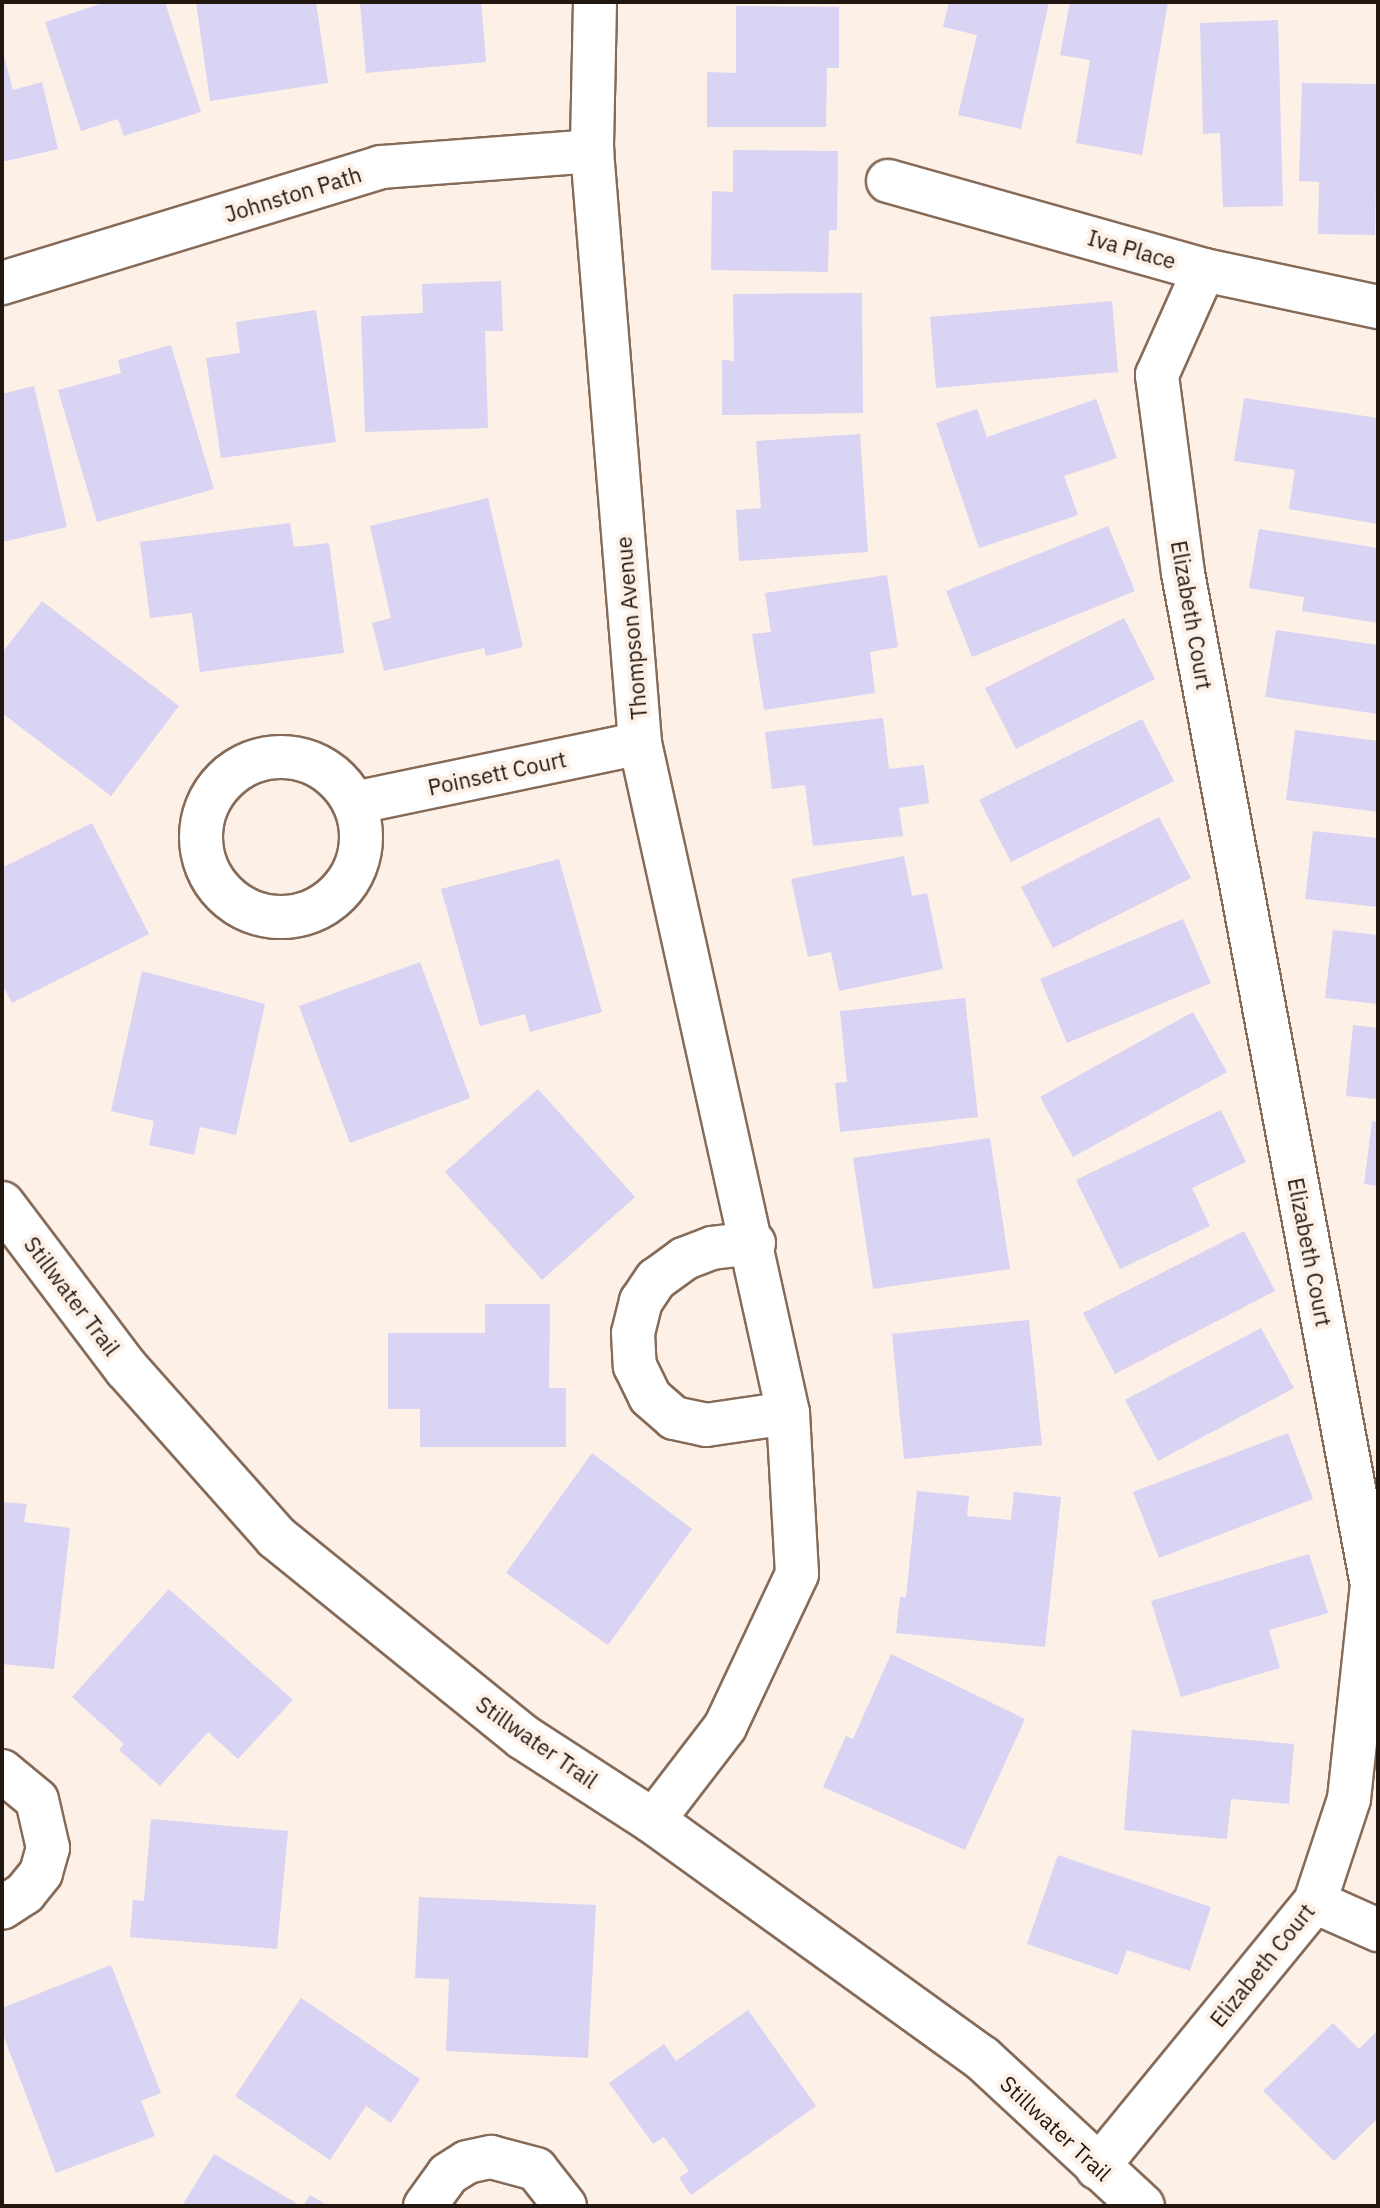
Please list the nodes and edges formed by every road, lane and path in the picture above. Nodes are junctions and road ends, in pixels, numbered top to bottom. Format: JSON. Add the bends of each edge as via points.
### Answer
{"nodes":[{"id":1,"x":595,"y":2,"type":"edge"},
{"id":2,"x":592,"y":151,"type":"junction"},
{"id":3,"x":888,"y":181,"type":"dead end"},
{"id":4,"x":1204,"y":270,"type":"junction"},
{"id":5,"x":2,"y":283,"type":"edge"},
{"id":6,"x":1378,"y":307,"type":"edge"},
{"id":7,"x":640,"y":743,"type":"junction"},
{"id":8,"x":354,"y":803,"type":"dead end"},
{"id":9,"x":2,"y":1204,"type":"edge"},
{"id":10,"x":754,"y":1243,"type":"junction"},
{"id":11,"x":788,"y":1413,"type":"junction"},
{"id":12,"x":2,"y":1771,"type":"edge"},
{"id":13,"x":653,"y":1821,"type":"junction"},
{"id":14,"x":1315,"y":1902,"type":"junction"},
{"id":15,"x":2,"y":1908,"type":"edge"},
{"id":16,"x":1378,"y":1930,"type":"edge"},
{"id":17,"x":1097,"y":2168,"type":"junction"},
{"id":18,"x":425,"y":2206,"type":"edge"},
{"id":19,"x":565,"y":2206,"type":"edge"},
{"id":20,"x":1142,"y":2206,"type":"edge"}],
"edges":[{"from":1,"to":2,"type":"street","name":"Thompson Avenue"},
{"from":2,"to":5,"type":"street","name":"Johnston Path","via":[[381,167]]},
{"from":2,"to":7,"type":"street","name":"Thompson Avenue"},
{"from":3,"to":4,"type":"street","name":"Iva Place"},
{"from":4,"to":6,"type":"street","name":"Iva Place"},
{"from":4,"to":14,"type":"street","name":"Elizabeth Court","via":[[1157,375],[1183,573],[1372,1585],[1349,1799]]},
{"from":7,"to":8,"type":"street","name":"Poinsett Court"},
{"from":7,"to":10,"type":"street","name":"Thompson Avenue"},
{"from":9,"to":13,"type":"street","name":"Stillwater Trail","via":[[127,1369],[276,1537],[523,1737]]},
{"from":10,"to":11,"type":"street","name":"Thompson Avenue"},
{"from":10,"to":11,"type":"street","via":[[712,1248],[656,1279],[638,1312],[635,1366],[650,1397],[674,1418],[706,1425]]},
{"from":11,"to":13,"type":"street","name":"Thompson Avenue","via":[[797,1574],[725,1727]]},
{"from":12,"to":15,"type":"street","via":[[37,1800],[48,1848],[41,1873],[25,1893]]},
{"from":13,"to":17,"type":"street","name":"Stillwater Trail","via":[[982,2058]]},
{"from":14,"to":16,"type":"street"},
{"from":14,"to":17,"type":"street","name":"Elizabeth Court"},
{"from":17,"to":20,"type":"street","name":"Stillwater Trail"},
{"from":18,"to":19,"type":"street","via":[[448,2174],[467,2162],[491,2157],[536,2169]]}]}
